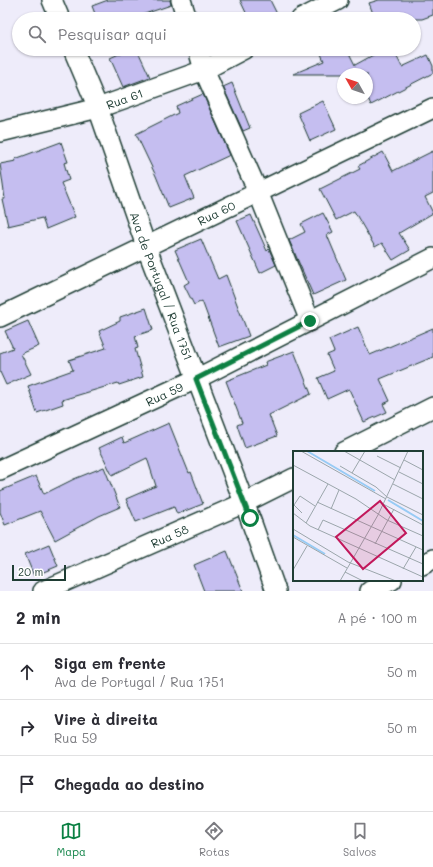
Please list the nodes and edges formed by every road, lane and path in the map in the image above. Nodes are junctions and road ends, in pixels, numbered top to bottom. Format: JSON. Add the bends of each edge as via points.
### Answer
{"nodes":[{"id":1,"x":52,"y":0,"type":"edge"},
{"id":2,"x":181,"y":0,"type":"edge"},
{"id":3,"x":338,"y":0,"type":"edge"},
{"id":4,"x":57,"y":12,"type":"edge"},
{"id":5,"x":185,"y":12,"type":"edge"},
{"id":6,"x":315,"y":12,"type":"edge"},
{"id":7,"x":76,"y":56,"type":"edge"},
{"id":8,"x":200,"y":56,"type":"edge"},
{"id":9,"x":231,"y":56,"type":"edge"},
{"id":10,"x":204,"y":70,"type":"junction"},
{"id":11,"x":98,"y":108,"type":"junction"},
{"id":12,"x":433,"y":108,"type":"edge"},
{"id":13,"x":0,"y":132,"type":"edge"},
{"id":14,"x":258,"y":192,"type":"junction"},
{"id":15,"x":146,"y":246,"type":"junction"},
{"id":16,"x":433,"y":258,"type":"edge"},
{"id":17,"x":0,"y":318,"type":"edge"},
{"id":18,"x":310,"y":321,"type":"junction"},
{"id":19,"x":196,"y":379,"type":"junction"},
{"id":20,"x":433,"y":407,"type":"edge"},
{"id":21,"x":346,"y":451,"type":"edge"},
{"id":22,"x":0,"y":470,"type":"edge"},
{"id":23,"x":293,"y":479,"type":"edge"},
{"id":24,"x":244,"y":504,"type":"junction"},
{"id":25,"x":433,"y":559,"type":"edge"},
{"id":26,"x":423,"y":564,"type":"edge"},
{"id":27,"x":390,"y":581,"type":"edge"},
{"id":28,"x":43,"y":591,"type":"edge"},
{"id":29,"x":276,"y":591,"type":"edge"},
{"id":30,"x":370,"y":591,"type":"edge"}],
"edges":[{"from":1,"to":4,"type":"street"},
{"from":2,"to":5,"type":"street"},
{"from":3,"to":6,"type":"street"},
{"from":7,"to":11,"type":"street","name":"Ava de Portugal / Rua 1751"},
{"from":8,"to":10,"type":"street"},
{"from":9,"to":10,"type":"street","name":"Rua 61"},
{"from":10,"to":11,"type":"street","name":"Rua 61"},
{"from":10,"to":14,"type":"street"},
{"from":11,"to":13,"type":"street","name":"Rua 61"},
{"from":11,"to":15,"type":"street","name":"Ava de Portugal / Rua 1751"},
{"from":12,"to":14,"type":"street","name":"Rua 60"},
{"from":14,"to":15,"type":"street","name":"Rua 60"},
{"from":14,"to":18,"type":"street"},
{"from":15,"to":17,"type":"street","name":"Rua 60"},
{"from":15,"to":19,"type":"street","name":"Ava de Portugal / Rua 1751"},
{"from":16,"to":18,"type":"street","name":"Rua 59"},
{"from":18,"to":19,"type":"street","name":"Rua 59"},
{"from":19,"to":22,"type":"street","name":"Rua 59"},
{"from":19,"to":24,"type":"street","name":"Ava de Portugal / Rua 1751"},
{"from":20,"to":21,"type":"street"},
{"from":23,"to":24,"type":"street","name":"Rua 58"},
{"from":24,"to":28,"type":"street","name":"Rua 58"},
{"from":24,"to":29,"type":"street","name":"Ava de Portugal / Rua 1751"},
{"from":25,"to":26,"type":"street"},
{"from":27,"to":30,"type":"street"}]}
